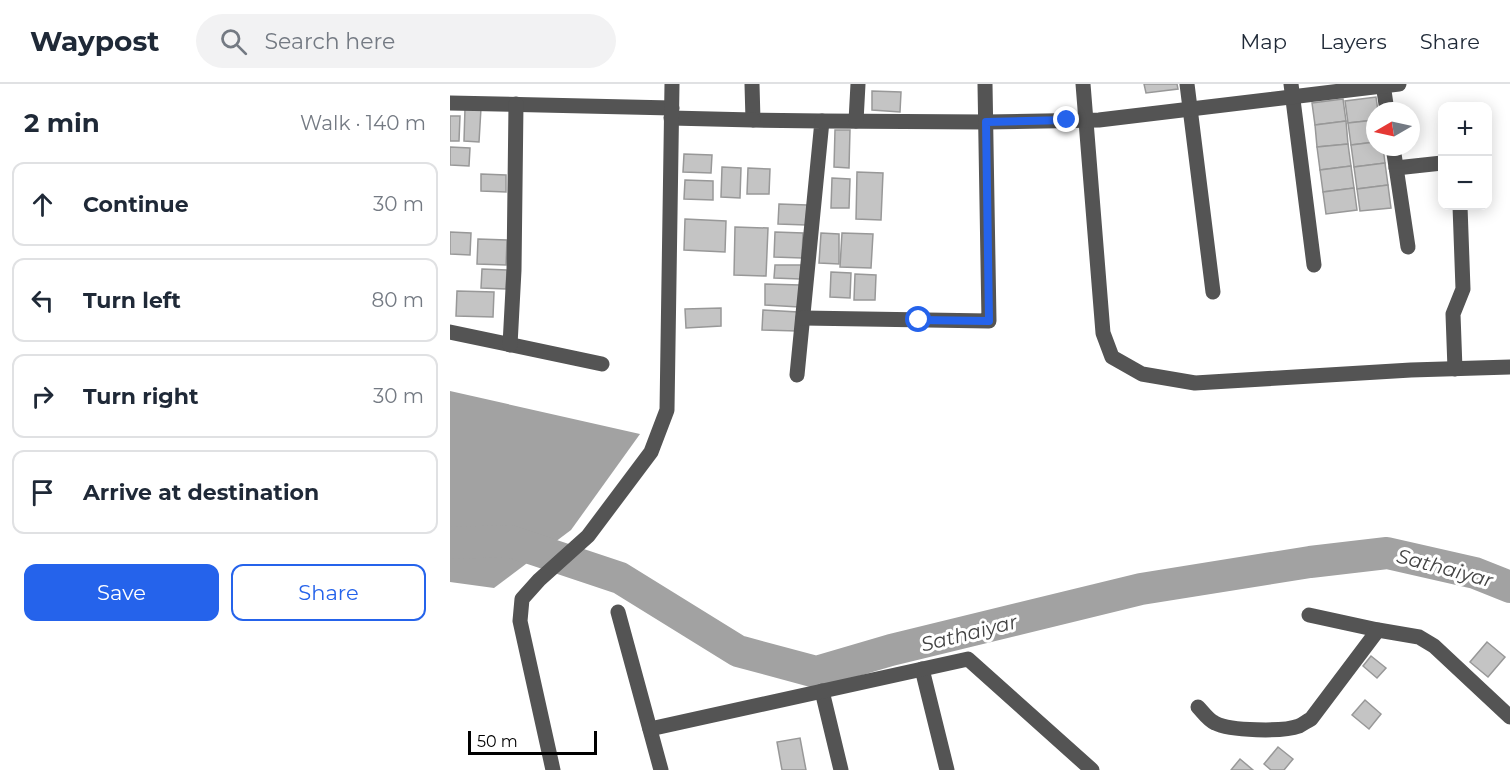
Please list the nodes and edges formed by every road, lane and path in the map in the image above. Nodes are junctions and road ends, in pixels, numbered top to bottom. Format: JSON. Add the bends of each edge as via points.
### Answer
{"nodes":[{"id":1,"x":672,"y":84,"type":"edge"},
{"id":2,"x":752,"y":84,"type":"edge"},
{"id":3,"x":858,"y":84,"type":"edge"},
{"id":4,"x":985,"y":84,"type":"edge"},
{"id":5,"x":1083,"y":84,"type":"edge"},
{"id":6,"x":1187,"y":84,"type":"edge"},
{"id":7,"x":1388,"y":84,"type":"edge"},
{"id":8,"x":1291,"y":90,"type":"edge"},
{"id":9,"x":1387,"y":102,"type":"edge"},
{"id":10,"x":450,"y":103,"type":"edge"},
{"id":11,"x":516,"y":104,"type":"junction"},
{"id":12,"x":1190,"y":109,"type":"junction"},
{"id":13,"x":672,"y":113,"type":"junction"},
{"id":14,"x":753,"y":120,"type":"junction"},
{"id":15,"x":1087,"y":120,"type":"junction"},
{"id":16,"x":822,"y":121,"type":"junction"},
{"id":17,"x":856,"y":121,"type":"junction"},
{"id":18,"x":986,"y":122,"type":"junction"},
{"id":19,"x":1394,"y":156,"type":"edge"},
{"id":20,"x":1438,"y":164,"type":"edge"},
{"id":21,"x":1396,"y":168,"type":"junction"},
{"id":22,"x":1460,"y":210,"type":"edge"},
{"id":23,"x":1408,"y":247,"type":"dead end"},
{"id":24,"x":1314,"y":266,"type":"dead end"},
{"id":25,"x":1213,"y":292,"type":"dead end"},
{"id":26,"x":803,"y":318,"type":"junction"},
{"id":27,"x":450,"y":332,"type":"edge"},
{"id":28,"x":510,"y":345,"type":"junction"},
{"id":29,"x":602,"y":364,"type":"dead end"},
{"id":30,"x":1510,"y":368,"type":"edge"},
{"id":31,"x":1455,"y":369,"type":"junction"},
{"id":32,"x":797,"y":375,"type":"dead end"},
{"id":33,"x":618,"y":612,"type":"dead end"},
{"id":34,"x":1309,"y":615,"type":"dead end"},
{"id":35,"x":1378,"y":630,"type":"junction"},
{"id":36,"x":922,"y":669,"type":"junction"},
{"id":37,"x":822,"y":691,"type":"junction"},
{"id":38,"x":1198,"y":707,"type":"dead end"},
{"id":39,"x":1510,"y":717,"type":"edge"},
{"id":40,"x":650,"y":729,"type":"junction"},
{"id":41,"x":553,"y":770,"type":"edge"},
{"id":42,"x":661,"y":770,"type":"edge"},
{"id":43,"x":841,"y":770,"type":"edge"},
{"id":44,"x":947,"y":770,"type":"edge"},
{"id":45,"x":1092,"y":770,"type":"edge"}],
"edges":[{"from":1,"to":13,"type":"street"},
{"from":2,"to":14,"type":"street"},
{"from":3,"to":17,"type":"street"},
{"from":4,"to":18,"type":"street"},
{"from":5,"to":15,"type":"street"},
{"from":6,"to":12,"type":"street"},
{"from":7,"to":8,"type":"street"},
{"from":7,"to":9,"type":"street"},
{"from":8,"to":12,"type":"street"},
{"from":8,"to":24,"type":"street"},
{"from":10,"to":11,"type":"street"},
{"from":11,"to":13,"type":"street"},
{"from":11,"to":28,"type":"street"},
{"from":12,"to":15,"type":"street"},
{"from":12,"to":25,"type":"street"},
{"from":13,"to":14,"type":"street"},
{"from":13,"to":41,"type":"street","via":[[666,410],[651,452],[588,536],[522,599],[520,621]]},
{"from":14,"to":16,"type":"street"},
{"from":15,"to":18,"type":"street"},
{"from":15,"to":31,"type":"street","via":[[1103,333],[1112,357],[1142,374],[1195,383]]},
{"from":16,"to":17,"type":"street"},
{"from":16,"to":26,"type":"street"},
{"from":17,"to":18,"type":"street"},
{"from":18,"to":26,"type":"street","via":[[989,321]]},
{"from":19,"to":21,"type":"street"},
{"from":20,"to":21,"type":"street"},
{"from":21,"to":23,"type":"street"},
{"from":22,"to":31,"type":"street","via":[[1463,289],[1453,314]]},
{"from":26,"to":32,"type":"street"},
{"from":27,"to":28,"type":"street"},
{"from":28,"to":29,"type":"street"},
{"from":30,"to":31,"type":"street"},
{"from":33,"to":40,"type":"street"},
{"from":34,"to":35,"type":"street"},
{"from":35,"to":38,"type":"street","via":[[1311,719],[1300,726],[1226,728]]},
{"from":35,"to":39,"type":"street","via":[[1419,637],[1434,646]]},
{"from":36,"to":37,"type":"street"},
{"from":36,"to":44,"type":"street"},
{"from":36,"to":45,"type":"street","via":[[968,659]]},
{"from":37,"to":40,"type":"street"},
{"from":37,"to":43,"type":"street"},
{"from":40,"to":42,"type":"street"}]}
